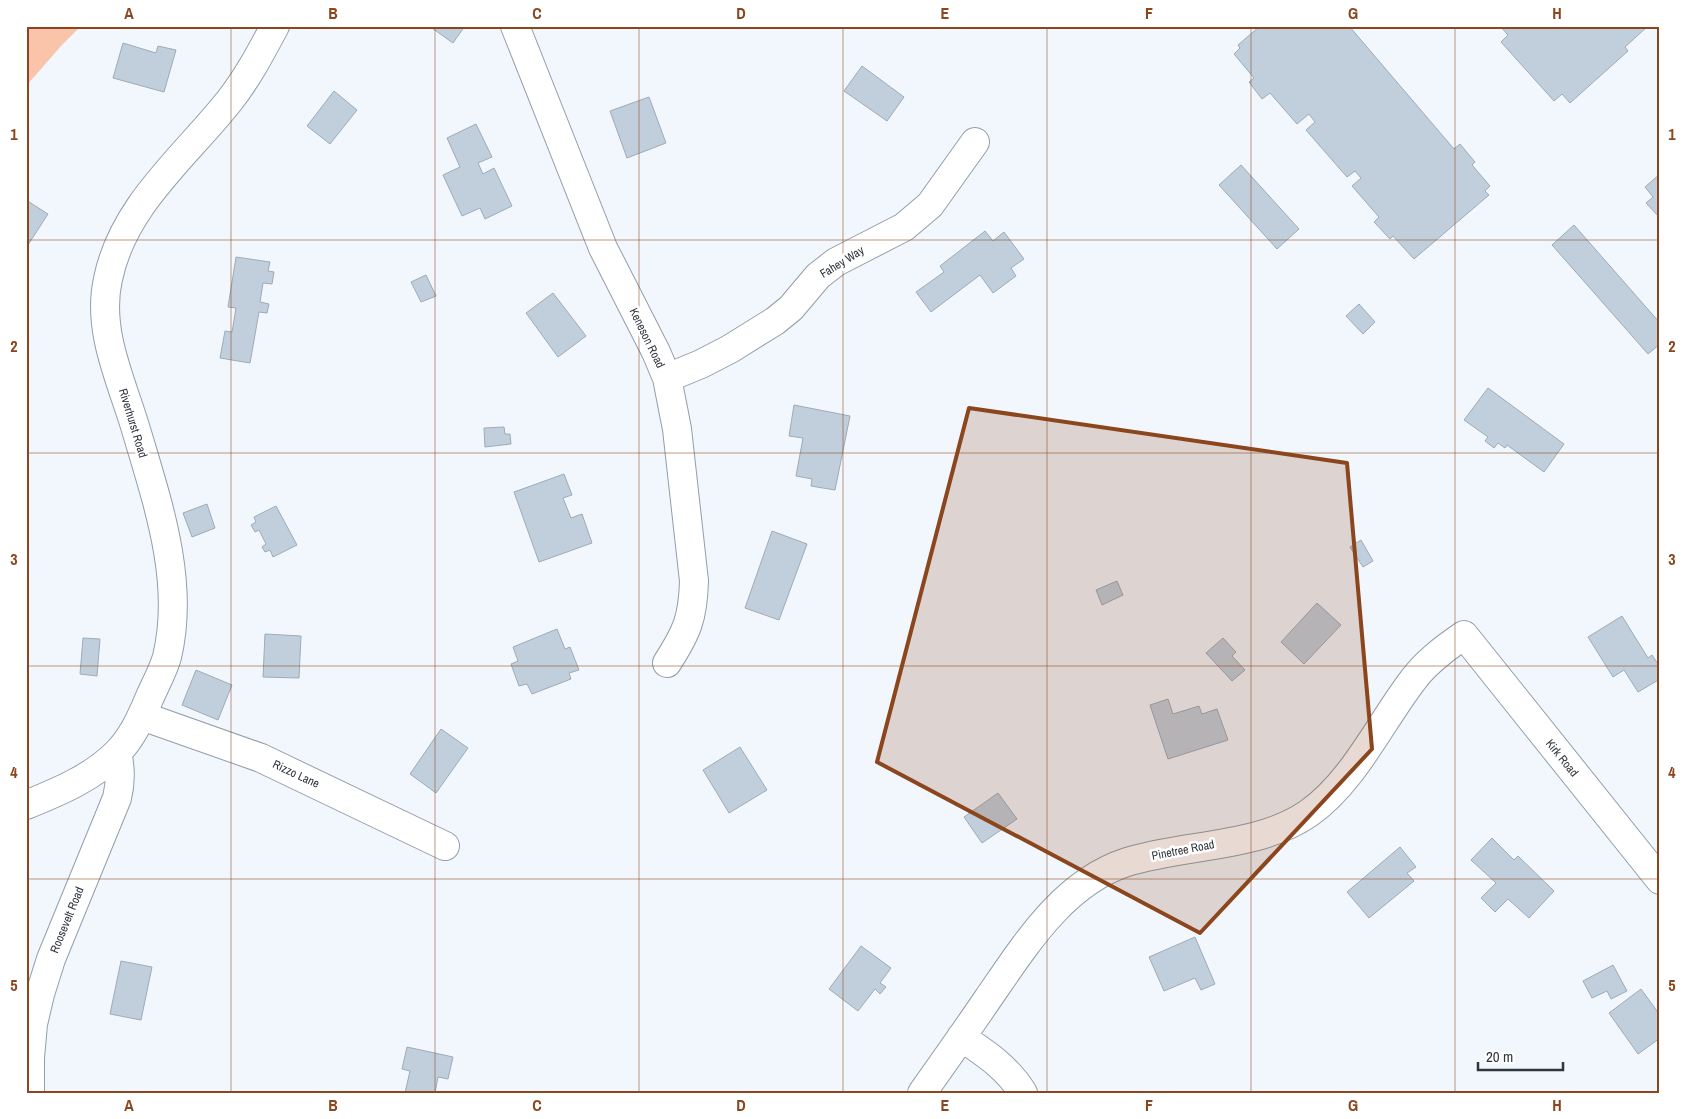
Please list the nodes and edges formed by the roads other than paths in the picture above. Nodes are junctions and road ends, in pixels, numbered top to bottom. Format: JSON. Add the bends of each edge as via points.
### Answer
{"nodes":[{"id":1,"x":275,"y":26,"type":"edge"},
{"id":2,"x":515,"y":26,"type":"edge"},
{"id":3,"x":975,"y":142,"type":"dead end"},
{"id":4,"x":667,"y":378,"type":"junction"},
{"id":5,"x":1464,"y":636,"type":"joint"},
{"id":6,"x":667,"y":663,"type":"dead end"},
{"id":7,"x":142,"y":716,"type":"junction"},
{"id":8,"x":117,"y":753,"type":"junction"},
{"id":9,"x":26,"y":805,"type":"edge"},
{"id":10,"x":445,"y":846,"type":"dead end"},
{"id":11,"x":1660,"y":880,"type":"edge"},
{"id":12,"x":962,"y":1037,"type":"junction"},
{"id":13,"x":30,"y":1093,"type":"edge"},
{"id":14,"x":922,"y":1093,"type":"edge"},
{"id":15,"x":1023,"y":1093,"type":"edge"}],
"edges":[{"from":1,"to":7,"type":"street","name":"Riverhurst Road","via":[[229,101],[137,210],[117,249],[107,280],[105,303],[111,354],[159,509],[170,568],[172,622],[166,658]]},
{"from":2,"to":4,"type":"street","name":"Keneson Road","via":[[603,248]]},
{"from":3,"to":4,"type":"street","name":"Fahey Way","via":[[930,205],[904,227],[824,271],[775,321],[701,364]]},
{"from":4,"to":6,"type":"street","name":"Keneson Road","via":[[677,429],[694,605],[688,626]]},
{"from":5,"to":11,"type":"street","name":"Kirk Road"},
{"from":5,"to":12,"type":"street","name":"Pinetree Road","via":[[1428,663],[1347,775],[1309,813],[1284,828],[1259,836],[1125,863],[1072,894],[1029,939]]},
{"from":7,"to":8,"type":"street","name":"Riverhurst Road"},
{"from":7,"to":10,"type":"street","name":"Rizzo Lane","via":[[261,758]]},
{"from":8,"to":9,"type":"street","name":"Riverhurst Road","via":[[80,780]]},
{"from":8,"to":13,"type":"street","name":"Roosevelt Road","via":[[121,783],[117,798],[51,959],[40,994],[33,1024]]},
{"from":12,"to":14,"type":"street","name":"Pinetree Road"},
{"from":12,"to":15,"type":"street","via":[[1001,1066]]}]}
